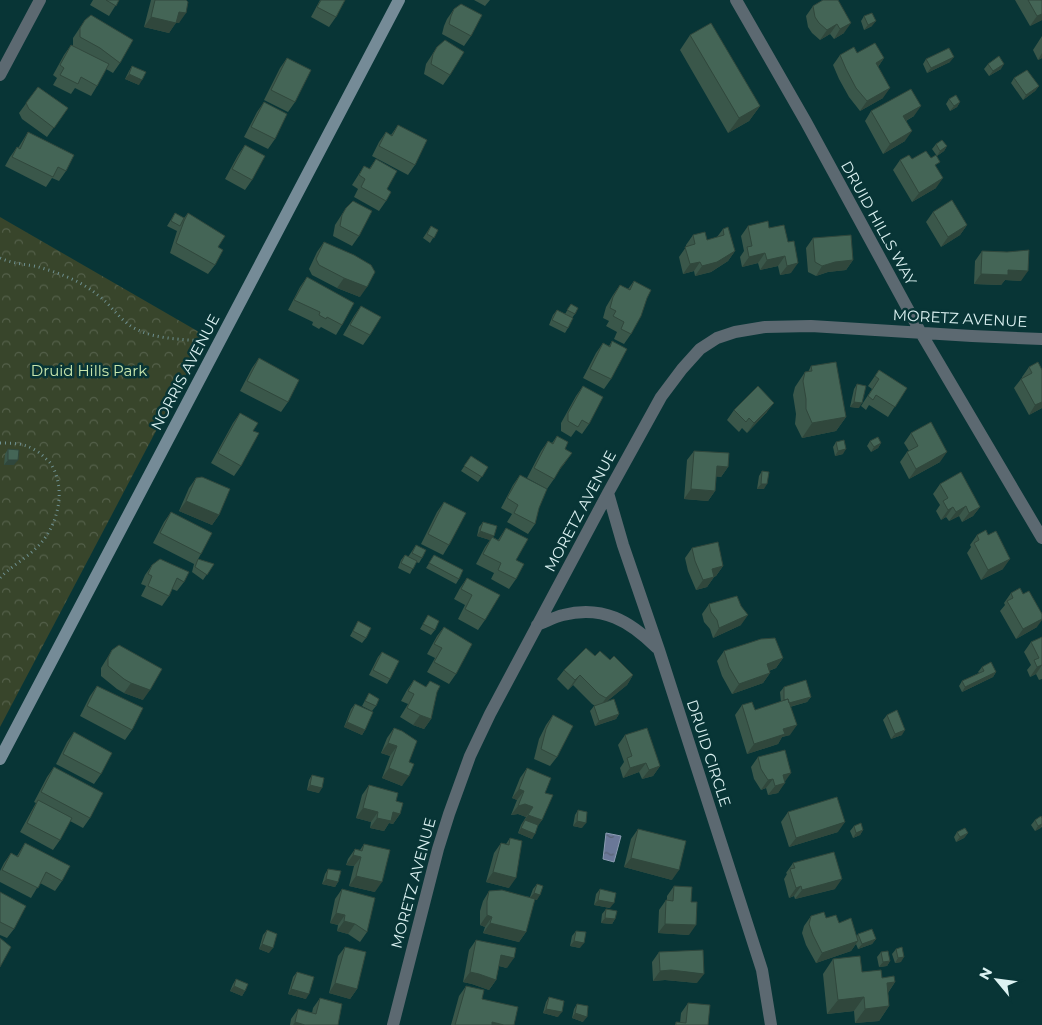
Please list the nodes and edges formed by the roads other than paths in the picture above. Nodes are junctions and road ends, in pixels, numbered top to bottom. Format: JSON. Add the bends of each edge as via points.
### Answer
{"nodes":[{"id":1,"x":40,"y":0,"type":"edge"},
{"id":2,"x":398,"y":0,"type":"edge"},
{"id":3,"x":736,"y":0,"type":"edge"},
{"id":4,"x":0,"y":75,"type":"edge"},
{"id":5,"x":920,"y":333,"type":"junction"},
{"id":6,"x":1042,"y":339,"type":"edge"},
{"id":7,"x":608,"y":493,"type":"junction"},
{"id":8,"x":1042,"y":538,"type":"edge"},
{"id":9,"x":538,"y":625,"type":"junction"},
{"id":10,"x":659,"y":650,"type":"junction"},
{"id":11,"x":0,"y":759,"type":"edge"},
{"id":12,"x":393,"y":1025,"type":"edge"},
{"id":13,"x":771,"y":1025,"type":"edge"}],
"edges":[{"from":1,"to":4,"type":"street"},
{"from":2,"to":11,"type":"street","name":"NORRIS AVENUE"},
{"from":3,"to":5,"type":"street","name":"DRUID HILLS WAY"},
{"from":5,"to":6,"type":"street","name":"MORETZ AVENUE"},
{"from":5,"to":7,"type":"street","name":"MORETZ AVENUE","via":[[788,326],[736,332],[717,338],[700,349],[661,397]]},
{"from":5,"to":8,"type":"street","name":"DRUID HILLS WAY"},
{"from":7,"to":9,"type":"street","name":"MORETZ AVENUE"},
{"from":7,"to":10,"type":"street","name":"DRUID CIRCLE"},
{"from":9,"to":10,"type":"street","via":[[581,611],[602,613],[624,621]]},
{"from":9,"to":12,"type":"street","name":"MORETZ AVENUE","via":[[470,756],[438,849]]},
{"from":10,"to":13,"type":"street","name":"DRUID CIRCLE","via":[[762,970]]}]}
